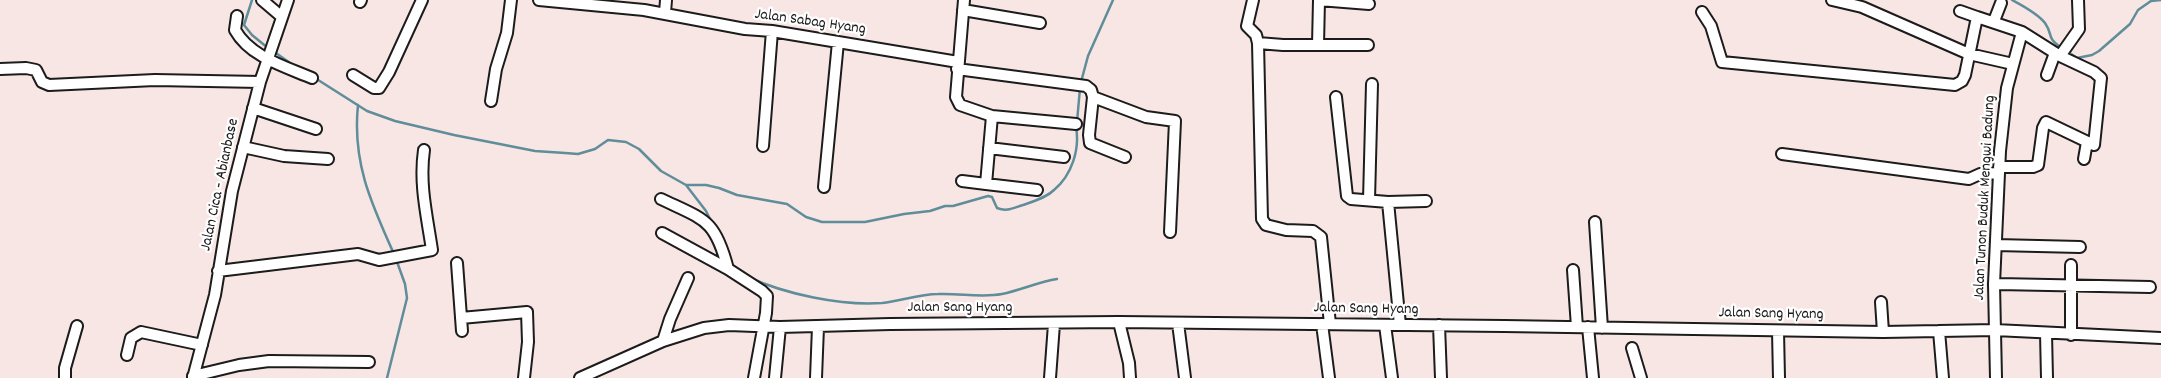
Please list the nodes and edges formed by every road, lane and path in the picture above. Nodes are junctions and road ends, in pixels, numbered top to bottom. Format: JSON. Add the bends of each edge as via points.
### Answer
{"nodes":[{"id":1,"x":262,"y":0,"type":"edge"},
{"id":2,"x":288,"y":0,"type":"edge"},
{"id":3,"x":422,"y":0,"type":"edge"},
{"id":4,"x":511,"y":0,"type":"edge"},
{"id":5,"x":540,"y":0,"type":"edge"},
{"id":6,"x":666,"y":0,"type":"edge"},
{"id":7,"x":1253,"y":0,"type":"edge"},
{"id":8,"x":1319,"y":0,"type":"edge"},
{"id":9,"x":1832,"y":0,"type":"edge"},
{"id":10,"x":2078,"y":0,"type":"edge"},
{"id":11,"x":574,"y":1,"type":"edge"},
{"id":12,"x":2001,"y":3,"type":"dead end"},
{"id":13,"x":1369,"y":4,"type":"dead end"},
{"id":14,"x":964,"y":5,"type":"edge"},
{"id":15,"x":1960,"y":11,"type":"dead end"},
{"id":16,"x":665,"y":12,"type":"junction"},
{"id":17,"x":1702,"y":12,"type":"dead end"},
{"id":18,"x":236,"y":16,"type":"dead end"},
{"id":19,"x":1977,"y":17,"type":"junction"},
{"id":20,"x":282,"y":18,"type":"junction"},
{"id":21,"x":1994,"y":22,"type":"junction"},
{"id":22,"x":1040,"y":23,"type":"dead end"},
{"id":23,"x":772,"y":32,"type":"junction"},
{"id":24,"x":2022,"y":32,"type":"junction"},
{"id":25,"x":838,"y":42,"type":"junction"},
{"id":26,"x":1258,"y":42,"type":"junction"},
{"id":27,"x":1318,"y":45,"type":"junction"},
{"id":28,"x":1368,"y":45,"type":"dead end"},
{"id":29,"x":1969,"y":54,"type":"junction"},
{"id":30,"x":2059,"y":54,"type":"junction"},
{"id":31,"x":268,"y":58,"type":"junction"},
{"id":32,"x":2014,"y":64,"type":"junction"},
{"id":33,"x":958,"y":66,"type":"junction"},
{"id":34,"x":0,"y":69,"type":"edge"},
{"id":35,"x":353,"y":75,"type":"dead end"},
{"id":36,"x":2047,"y":75,"type":"dead end"},
{"id":37,"x":312,"y":78,"type":"dead end"},
{"id":38,"x":260,"y":82,"type":"junction"},
{"id":39,"x":1372,"y":84,"type":"dead end"},
{"id":40,"x":1093,"y":97,"type":"junction"},
{"id":41,"x":1336,"y":97,"type":"dead end"},
{"id":42,"x":491,"y":101,"type":"dead end"},
{"id":43,"x":253,"y":108,"type":"junction"},
{"id":44,"x":992,"y":116,"type":"junction"},
{"id":45,"x":1076,"y":124,"type":"dead end"},
{"id":46,"x":316,"y":129,"type":"dead end"},
{"id":47,"x":2087,"y":142,"type":"junction"},
{"id":48,"x":763,"y":146,"type":"dead end"},
{"id":49,"x":243,"y":147,"type":"junction"},
{"id":50,"x":989,"y":148,"type":"junction"},
{"id":51,"x":424,"y":150,"type":"dead end"},
{"id":52,"x":1782,"y":154,"type":"dead end"},
{"id":53,"x":1064,"y":157,"type":"dead end"},
{"id":54,"x":1126,"y":157,"type":"dead end"},
{"id":55,"x":328,"y":159,"type":"dead end"},
{"id":56,"x":2084,"y":159,"type":"dead end"},
{"id":57,"x":1999,"y":170,"type":"junction"},
{"id":58,"x":962,"y":181,"type":"dead end"},
{"id":59,"x":986,"y":184,"type":"junction"},
{"id":60,"x":824,"y":187,"type":"dead end"},
{"id":61,"x":1037,"y":190,"type":"dead end"},
{"id":62,"x":661,"y":199,"type":"dead end"},
{"id":63,"x":1369,"y":200,"type":"junction"},
{"id":64,"x":1426,"y":201,"type":"dead end"},
{"id":65,"x":1388,"y":202,"type":"junction"},
{"id":66,"x":1596,"y":222,"type":"dead end"},
{"id":67,"x":1170,"y":232,"type":"dead end"},
{"id":68,"x":662,"y":233,"type":"dead end"},
{"id":69,"x":1996,"y":245,"type":"junction"},
{"id":70,"x":2080,"y":247,"type":"dead end"},
{"id":71,"x":457,"y":263,"type":"dead end"},
{"id":72,"x":2071,"y":266,"type":"dead end"},
{"id":73,"x":728,"y":269,"type":"junction"},
{"id":74,"x":1574,"y":270,"type":"dead end"},
{"id":75,"x":218,"y":271,"type":"junction"},
{"id":76,"x":688,"y":278,"type":"dead end"},
{"id":77,"x":1998,"y":284,"type":"dead end"},
{"id":78,"x":2070,"y":285,"type":"junction"},
{"id":79,"x":2150,"y":286,"type":"dead end"},
{"id":80,"x":1881,"y":302,"type":"dead end"},
{"id":81,"x":461,"y":318,"type":"junction"},
{"id":82,"x":1118,"y":322,"type":"junction"},
{"id":83,"x":1178,"y":323,"type":"junction"},
{"id":84,"x":1054,"y":324,"type":"junction"},
{"id":85,"x":1326,"y":324,"type":"junction"},
{"id":86,"x":1385,"y":325,"type":"junction"},
{"id":87,"x":1400,"y":325,"type":"junction"},
{"id":88,"x":1439,"y":325,"type":"junction"},
{"id":89,"x":77,"y":326,"type":"dead end"},
{"id":90,"x":763,"y":327,"type":"junction"},
{"id":91,"x":780,"y":327,"type":"junction"},
{"id":92,"x":818,"y":327,"type":"junction"},
{"id":93,"x":1577,"y":327,"type":"junction"},
{"id":94,"x":1588,"y":328,"type":"junction"},
{"id":95,"x":1602,"y":328,"type":"junction"},
{"id":96,"x":1994,"y":330,"type":"junction"},
{"id":97,"x":462,"y":331,"type":"dead end"},
{"id":98,"x":1778,"y":331,"type":"junction"},
{"id":99,"x":1939,"y":331,"type":"junction"},
{"id":100,"x":1883,"y":332,"type":"junction"},
{"id":101,"x":2046,"y":333,"type":"junction"},
{"id":102,"x":2071,"y":335,"type":"junction"},
{"id":103,"x":2161,"y":338,"type":"edge"},
{"id":104,"x":663,"y":341,"type":"junction"},
{"id":105,"x":202,"y":345,"type":"junction"},
{"id":106,"x":1632,"y":348,"type":"dead end"},
{"id":107,"x":127,"y":355,"type":"dead end"},
{"id":108,"x":369,"y":362,"type":"dead end"},
{"id":109,"x":597,"y":374,"type":"edge"},
{"id":110,"x":193,"y":377,"type":"edge"},
{"id":111,"x":65,"y":378,"type":"edge"},
{"id":112,"x":524,"y":378,"type":"edge"},
{"id":113,"x":580,"y":378,"type":"edge"},
{"id":114,"x":754,"y":378,"type":"edge"},
{"id":115,"x":775,"y":378,"type":"edge"},
{"id":116,"x":816,"y":378,"type":"edge"},
{"id":117,"x":1050,"y":378,"type":"edge"},
{"id":118,"x":1130,"y":378,"type":"edge"},
{"id":119,"x":1185,"y":378,"type":"edge"},
{"id":120,"x":1329,"y":378,"type":"edge"},
{"id":121,"x":1392,"y":378,"type":"edge"},
{"id":122,"x":1440,"y":378,"type":"edge"},
{"id":123,"x":1593,"y":378,"type":"edge"},
{"id":124,"x":1641,"y":378,"type":"edge"},
{"id":125,"x":1779,"y":378,"type":"edge"},
{"id":126,"x":1943,"y":378,"type":"edge"},
{"id":127,"x":1996,"y":378,"type":"edge"},
{"id":128,"x":2047,"y":378,"type":"edge"}],
"edges":[{"from":1,"to":20,"type":"street"},
{"from":2,"to":20,"type":"street","name":"Jalan Cica - Abianbase"},
{"from":3,"to":35,"type":"street","via":[[379,88]]},
{"from":4,"to":42,"type":"street"},
{"from":5,"to":11,"type":"street","name":"Jalan Sabag Hyang"},
{"from":6,"to":16,"type":"street"},
{"from":7,"to":26,"type":"street","via":[[1246,26],[1256,35]]},
{"from":8,"to":13,"type":"street"},
{"from":8,"to":27,"type":"street"},
{"from":9,"to":29,"type":"street","via":[[1862,7]]},
{"from":10,"to":30,"type":"street","via":[[2079,28]]},
{"from":11,"to":16,"type":"street","name":"Jalan Sabag Hyang"},
{"from":12,"to":21,"type":"street"},
{"from":14,"to":22,"type":"street"},
{"from":14,"to":33,"type":"street"},
{"from":15,"to":19,"type":"street"},
{"from":16,"to":23,"type":"street","name":"Jalan Sabag Hyang"},
{"from":17,"to":29,"type":"street","via":[[1711,26],[1722,62],[1955,85],[1964,78]]},
{"from":18,"to":31,"type":"street","via":[[234,26],[237,34]]},
{"from":19,"to":21,"type":"street"},
{"from":19,"to":29,"type":"street"},
{"from":20,"to":31,"type":"street","name":"Jalan Cica - Abianbase"},
{"from":21,"to":24,"type":"street"},
{"from":23,"to":25,"type":"street","name":"Jalan Sabag Hyang"},
{"from":23,"to":48,"type":"street"},
{"from":24,"to":30,"type":"street"},
{"from":24,"to":32,"type":"street","name":"Jalan Tunon Buduk Mengwi Badung"},
{"from":25,"to":33,"type":"street","name":"Jalan Sabag Hyang"},
{"from":25,"to":60,"type":"street"},
{"from":26,"to":27,"type":"street"},
{"from":26,"to":85,"type":"street","via":[[1262,218],[1266,225],[1313,231],[1321,237]]},
{"from":27,"to":28,"type":"street"},
{"from":29,"to":32,"type":"street"},
{"from":30,"to":36,"type":"street"},
{"from":30,"to":47,"type":"street","via":[[2100,76],[2102,84],[2094,145]]},
{"from":31,"to":37,"type":"street"},
{"from":31,"to":38,"type":"street","name":"Jalan Cica - Abianbase"},
{"from":32,"to":57,"type":"street","name":"Jalan Tunon Buduk Mengwi Badung","via":[[2007,88]]},
{"from":33,"to":40,"type":"street","name":"Jalan Sabag Hyang","via":[[1086,86]]},
{"from":33,"to":44,"type":"street","via":[[958,103]]},
{"from":34,"to":38,"type":"street","via":[[36,70],[42,82],[49,85],[155,80]]},
{"from":38,"to":43,"type":"street","name":"Jalan Cica - Abianbase"},
{"from":39,"to":63,"type":"street"},
{"from":40,"to":54,"type":"street","via":[[1088,135],[1090,143]]},
{"from":40,"to":67,"type":"street","via":[[1146,117],[1175,121]]},
{"from":41,"to":63,"type":"street","via":[[1347,196]]},
{"from":43,"to":46,"type":"street"},
{"from":43,"to":49,"type":"street","name":"Jalan Cica - Abianbase"},
{"from":44,"to":45,"type":"street"},
{"from":44,"to":50,"type":"street"},
{"from":47,"to":56,"type":"street"},
{"from":47,"to":57,"type":"street","via":[[2046,122],[2042,128],[2038,165]]},
{"from":49,"to":55,"type":"street","via":[[284,156]]},
{"from":49,"to":75,"type":"street","name":"Jalan Cica - Abianbase","via":[[228,208]]},
{"from":50,"to":53,"type":"street"},
{"from":50,"to":59,"type":"street"},
{"from":51,"to":75,"type":"street","via":[[422,189],[432,250],[379,260],[358,254]]},
{"from":52,"to":57,"type":"street","via":[[1969,179]]},
{"from":57,"to":69,"type":"street","name":"Jalan Tunon Buduk Mengwi Badung"},
{"from":58,"to":59,"type":"street"},
{"from":59,"to":61,"type":"street"},
{"from":62,"to":73,"type":"street","via":[[704,220],[722,244]]},
{"from":63,"to":65,"type":"street"},
{"from":64,"to":65,"type":"street"},
{"from":65,"to":87,"type":"street"},
{"from":66,"to":95,"type":"street"},
{"from":68,"to":73,"type":"street"},
{"from":69,"to":70,"type":"street"},
{"from":69,"to":96,"type":"street","name":"Jalan Tunon Buduk Mengwi Badung"},
{"from":71,"to":81,"type":"street"},
{"from":72,"to":78,"type":"street"},
{"from":73,"to":90,"type":"street","via":[[767,296]]},
{"from":74,"to":93,"type":"street"},
{"from":75,"to":105,"type":"street","name":"Jalan Cica - Abianbase"},
{"from":76,"to":104,"type":"street"},
{"from":77,"to":78,"type":"street"},
{"from":78,"to":79,"type":"street"},
{"from":78,"to":102,"type":"street"},
{"from":80,"to":100,"type":"street"},
{"from":81,"to":97,"type":"street"},
{"from":81,"to":112,"type":"street","via":[[527,312]]},
{"from":82,"to":83,"type":"street","name":"Jalan Sang Hyang"},
{"from":82,"to":84,"type":"street","name":"Jalan Sang Hyang"},
{"from":82,"to":118,"type":"street"},
{"from":83,"to":85,"type":"street","name":"Jalan Sang Hyang"},
{"from":83,"to":119,"type":"street"},
{"from":84,"to":92,"type":"street","name":"Jalan Sang Hyang"},
{"from":84,"to":117,"type":"street"},
{"from":85,"to":86,"type":"street","name":"Jalan Sang Hyang"},
{"from":85,"to":120,"type":"street"},
{"from":86,"to":87,"type":"street","name":"Jalan Sang Hyang"},
{"from":86,"to":121,"type":"street"},
{"from":87,"to":88,"type":"street","name":"Jalan Sang Hyang"},
{"from":88,"to":93,"type":"street","name":"Jalan Sang Hyang"},
{"from":88,"to":122,"type":"street"},
{"from":89,"to":111,"type":"street"},
{"from":90,"to":91,"type":"street","name":"Jalan Sang Hyang"},
{"from":90,"to":104,"type":"street","name":"Jalan Sang Hyang","via":[[718,326]]},
{"from":90,"to":114,"type":"street"},
{"from":91,"to":92,"type":"street","name":"Jalan Sang Hyang"},
{"from":91,"to":115,"type":"street"},
{"from":92,"to":116,"type":"street"},
{"from":93,"to":94,"type":"street","name":"Jalan Sang Hyang"},
{"from":94,"to":95,"type":"street","name":"Jalan Sang Hyang"},
{"from":94,"to":123,"type":"street"},
{"from":95,"to":98,"type":"street","name":"Jalan Sang Hyang"},
{"from":96,"to":99,"type":"street","name":"Jalan Sang Hyang"},
{"from":96,"to":101,"type":"street","name":"Jalan Sang Hyang"},
{"from":96,"to":127,"type":"street","name":"Jalan Tunon Buduk Mengwi Badung"},
{"from":98,"to":100,"type":"street","name":"Jalan Sang Hyang"},
{"from":98,"to":125,"type":"street"},
{"from":99,"to":100,"type":"street","name":"Jalan Sang Hyang"},
{"from":99,"to":126,"type":"street"},
{"from":101,"to":102,"type":"street","name":"Jalan Sang Hyang"},
{"from":101,"to":128,"type":"street"},
{"from":102,"to":103,"type":"street","name":"Jalan Sang Hyang"},
{"from":104,"to":109,"type":"street","name":"Jalan Sang Hyang"},
{"from":105,"to":107,"type":"street","via":[[141,332],[132,338]]},
{"from":105,"to":110,"type":"street","name":"Jalan Cica - Abianbase"},
{"from":106,"to":124,"type":"street"},
{"from":108,"to":110,"type":"street","via":[[269,361]]},
{"from":109,"to":113,"type":"street","name":"Jalan Sang Hyang"}]}
